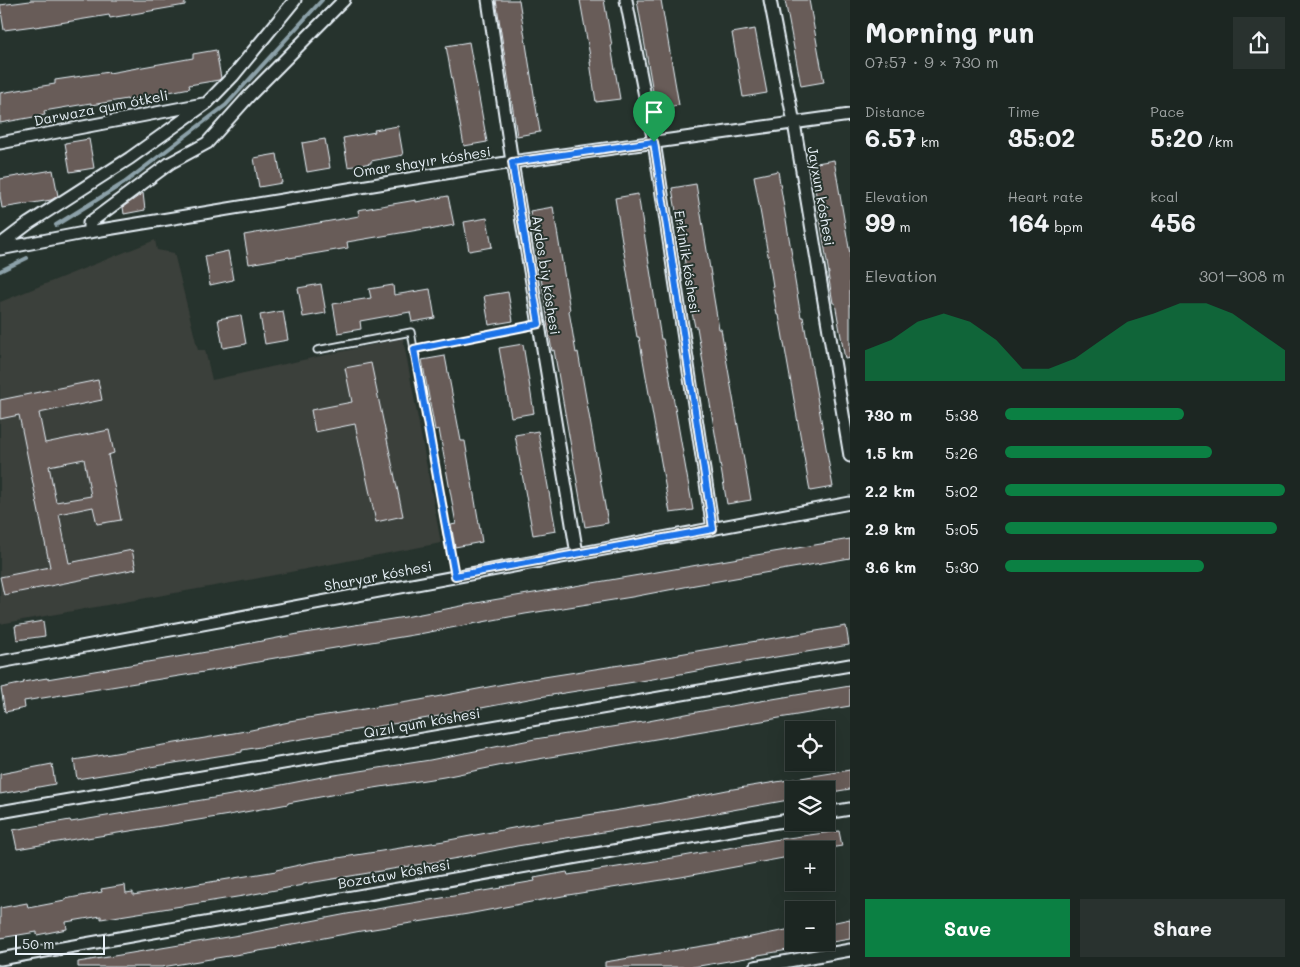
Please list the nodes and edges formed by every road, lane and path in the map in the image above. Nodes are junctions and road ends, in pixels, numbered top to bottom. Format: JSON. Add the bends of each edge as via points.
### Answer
{"nodes":[{"id":1,"x":295,"y":0,"type":"edge"},
{"id":2,"x":344,"y":0,"type":"edge"},
{"id":3,"x":488,"y":0,"type":"edge"},
{"id":4,"x":626,"y":0,"type":"edge"},
{"id":5,"x":770,"y":0,"type":"edge"},
{"id":6,"x":207,"y":103,"type":"junction"},
{"id":7,"x":850,"y":115,"type":"edge"},
{"id":8,"x":794,"y":123,"type":"junction"},
{"id":9,"x":654,"y":142,"type":"junction"},
{"id":10,"x":0,"y":143,"type":"edge"},
{"id":11,"x":512,"y":162,"type":"junction"},
{"id":12,"x":90,"y":232,"type":"junction"},
{"id":13,"x":0,"y":245,"type":"edge"},
{"id":14,"x":0,"y":248,"type":"edge"},
{"id":15,"x":539,"y":324,"type":"junction"},
{"id":16,"x":414,"y":349,"type":"junction"},
{"id":17,"x":317,"y":350,"type":"dead end"},
{"id":18,"x":850,"y":456,"type":"edge"},
{"id":19,"x":850,"y":503,"type":"edge"},
{"id":20,"x":713,"y":529,"type":"junction"},
{"id":21,"x":577,"y":554,"type":"junction"},
{"id":22,"x":455,"y":576,"type":"junction"},
{"id":23,"x":0,"y":662,"type":"edge"},
{"id":24,"x":850,"y":665,"type":"edge"},
{"id":25,"x":850,"y":809,"type":"edge"},
{"id":26,"x":0,"y":812,"type":"edge"},
{"id":27,"x":835,"y":812,"type":"edge"},
{"id":28,"x":785,"y":821,"type":"edge"},
{"id":29,"x":850,"y":950,"type":"edge"},
{"id":30,"x":0,"y":959,"type":"edge"},
{"id":31,"x":756,"y":967,"type":"edge"}],
"edges":[{"from":1,"to":6,"type":"street"},
{"from":2,"to":12,"type":"street","via":[[207,142],[170,163],[89,223]]},
{"from":3,"to":11,"type":"street","name":"Aydos biy kóshesi"},
{"from":4,"to":9,"type":"street","name":"Erkinlik kóshesi"},
{"from":5,"to":8,"type":"street","name":"Jayxun kóshesi"},
{"from":6,"to":10,"type":"street","name":"Darwaza qum ótkeli"},
{"from":6,"to":13,"type":"street"},
{"from":7,"to":8,"type":"street","name":"Omar shayır kóshesi"},
{"from":8,"to":9,"type":"street","name":"Omar shayır kóshesi"},
{"from":8,"to":18,"type":"street","name":"Jayxun kóshesi"},
{"from":9,"to":11,"type":"street","name":"Omar shayır kóshesi"},
{"from":9,"to":20,"type":"street","name":"Erkinlik kóshesi"},
{"from":11,"to":12,"type":"street","name":"Omar shayır kóshesi"},
{"from":11,"to":15,"type":"street","name":"Aydos biy kóshesi"},
{"from":12,"to":14,"type":"street","name":"Omar shayır kóshesi"},
{"from":15,"to":16,"type":"lane"},
{"from":15,"to":21,"type":"street","name":"Aydos biy kóshesi"},
{"from":16,"to":17,"type":"lane","via":[[411,332]]},
{"from":16,"to":22,"type":"lane"},
{"from":19,"to":20,"type":"street","name":"Sharyar kóshesi"},
{"from":20,"to":21,"type":"street","name":"Sharyar kóshesi"},
{"from":21,"to":22,"type":"street","name":"Sharyar kóshesi"},
{"from":22,"to":23,"type":"street","name":"Sharyar kóshesi"},
{"from":24,"to":26,"type":"street","name":"Qızıl qum kóshesi"},
{"from":25,"to":27,"type":"street"},
{"from":28,"to":30,"type":"street","name":"Bozataw kóshesi"},
{"from":29,"to":31,"type":"street"}]}
